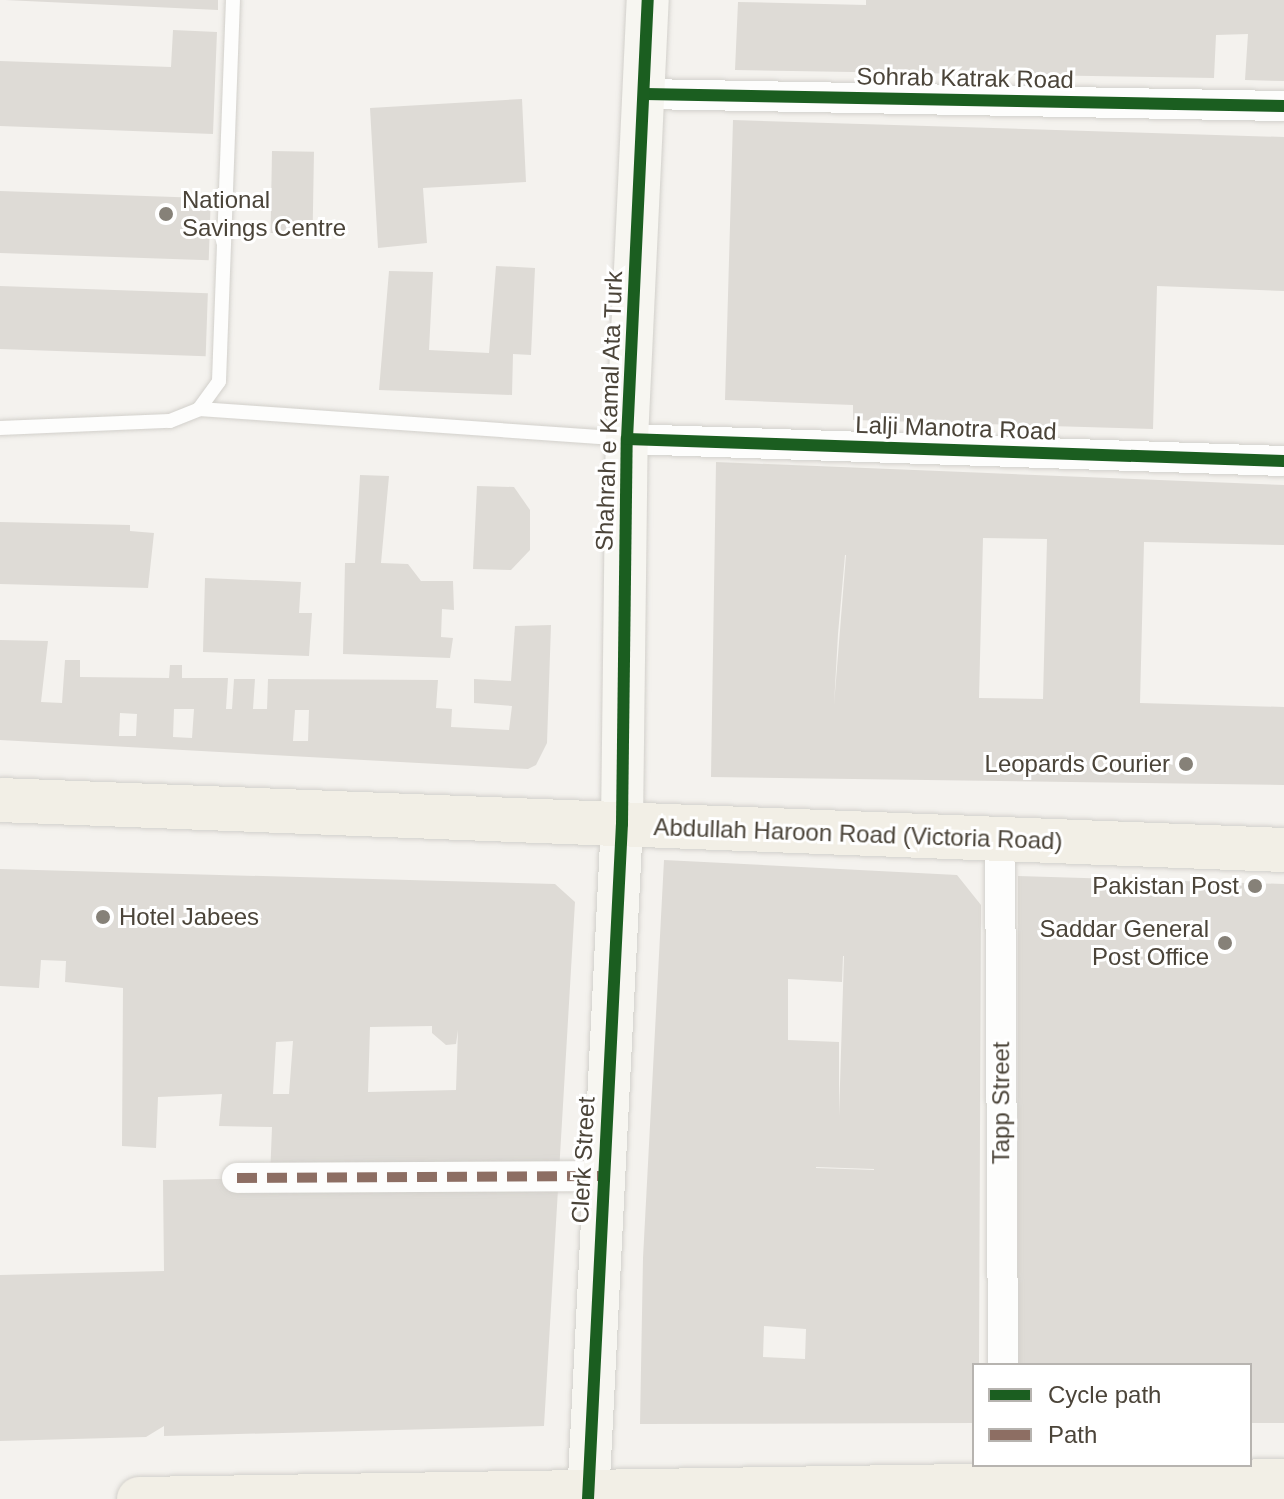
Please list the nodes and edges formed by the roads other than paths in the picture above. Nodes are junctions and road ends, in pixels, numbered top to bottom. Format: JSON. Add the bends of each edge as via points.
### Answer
{"nodes":[{"id":1,"x":233,"y":0,"type":"edge"},
{"id":2,"x":648,"y":0,"type":"edge"},
{"id":3,"x":645,"y":94,"type":"junction"},
{"id":4,"x":1284,"y":106,"type":"edge"},
{"id":5,"x":199,"y":409,"type":"junction"},
{"id":6,"x":0,"y":428,"type":"edge"},
{"id":7,"x":627,"y":439,"type":"junction"},
{"id":8,"x":1284,"y":461,"type":"edge"},
{"id":9,"x":0,"y":800,"type":"edge"},
{"id":10,"x":622,"y":824,"type":"junction"},
{"id":11,"x":1000,"y":840,"type":"junction"},
{"id":12,"x":1284,"y":850,"type":"edge"},
{"id":13,"x":604,"y":1176,"type":"junction"},
{"id":14,"x":237,"y":1178,"type":"dead end"},
{"id":15,"x":1003,"y":1363,"type":"edge"},
{"id":16,"x":1284,"y":1481,"type":"edge"},
{"id":17,"x":998,"y":1484,"type":"edge"},
{"id":18,"x":1170,"y":1491,"type":"edge"},
{"id":19,"x":822,"y":1494,"type":"edge"},
{"id":20,"x":588,"y":1495,"type":"edge"},
{"id":21,"x":224,"y":1498,"type":"edge"},
{"id":22,"x":139,"y":1499,"type":"edge"}],
"edges":[{"from":1,"to":5,"type":"lane","via":[[219,381]]},
{"from":2,"to":3,"type":"street","name":"Shahrah e Kamal Ata Turk"},
{"from":3,"to":4,"type":"street","name":"Sohrab Katrak Road"},
{"from":3,"to":7,"type":"street","name":"Shahrah e Kamal Ata Turk"},
{"from":5,"to":6,"type":"lane","via":[[170,421]]},
{"from":5,"to":7,"type":"lane"},
{"from":7,"to":8,"type":"street","name":"Lalji Manotra Road"},
{"from":7,"to":10,"type":"street","name":"Shahrah e Kamal Ata Turk"},
{"from":9,"to":10,"type":"main road","name":"Abdullah Haroon Road (Victoria Road)"},
{"from":10,"to":11,"type":"main road","name":"Abdullah Haroon Road (Victoria Road)"},
{"from":10,"to":13,"type":"street","name":"Clerk Street"},
{"from":11,"to":12,"type":"main road","name":"Abdullah Haroon Road (Victoria Road)"},
{"from":11,"to":15,"type":"street","name":"Tapp Street"},
{"from":13,"to":14,"type":"street"},
{"from":13,"to":20,"type":"street","name":"Clerk Street"},
{"from":16,"to":18,"type":"main road"},
{"from":17,"to":18,"type":"main road"},
{"from":17,"to":19,"type":"main road"},
{"from":19,"to":20,"type":"main road"},
{"from":20,"to":21,"type":"main road"},
{"from":21,"to":22,"type":"main road"}]}
